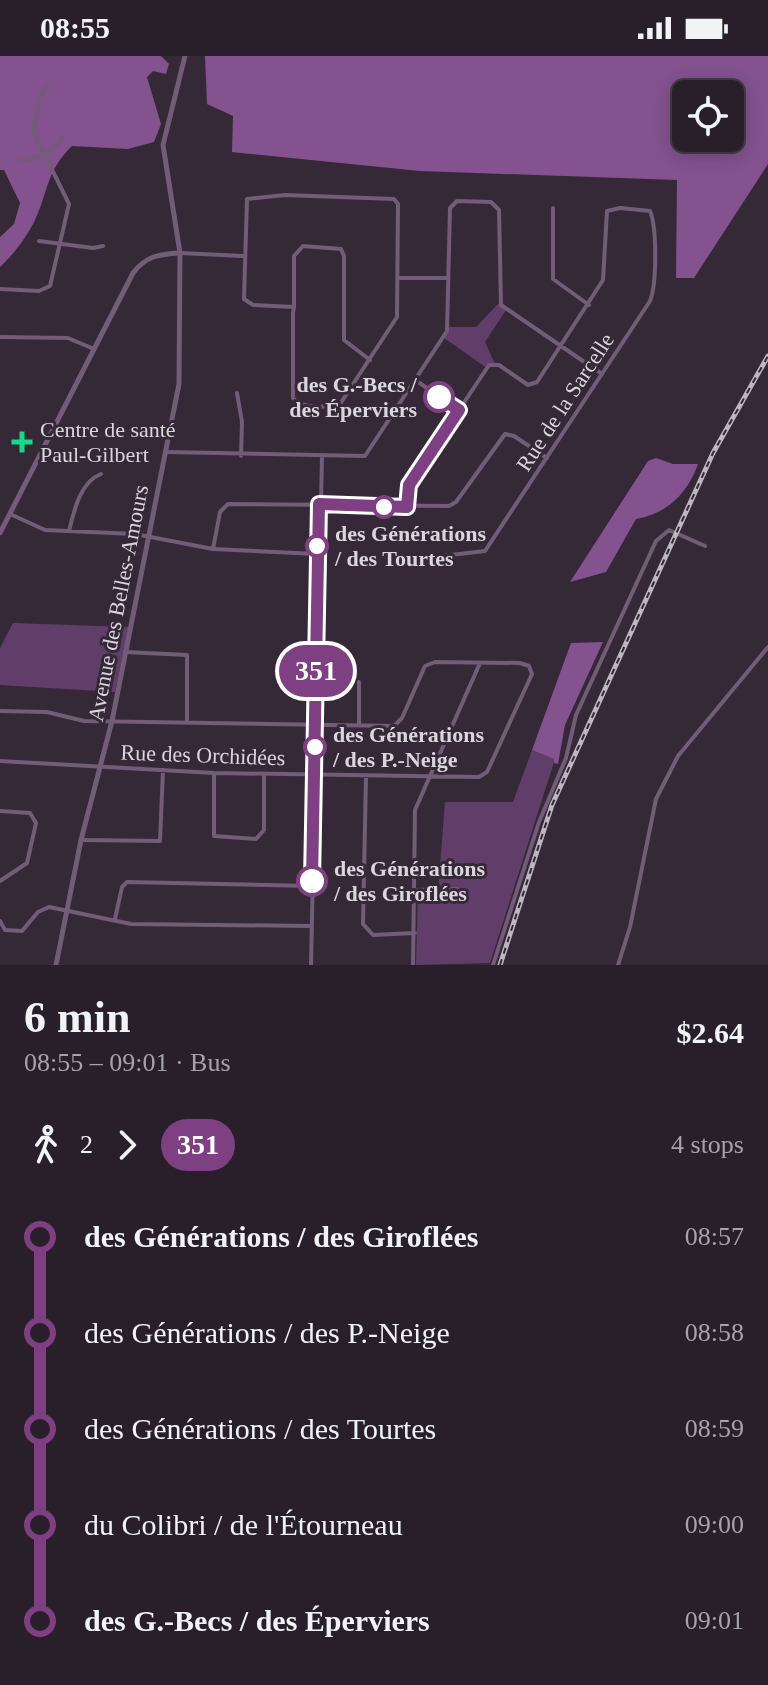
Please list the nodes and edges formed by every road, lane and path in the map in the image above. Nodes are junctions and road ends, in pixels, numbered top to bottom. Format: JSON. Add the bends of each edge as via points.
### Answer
{"nodes":[{"id":1,"x":185,"y":56,"type":"edge"},
{"id":2,"x":49,"y":84,"type":"dead end"},
{"id":3,"x":63,"y":137,"type":"dead end"},
{"id":4,"x":44,"y":153,"type":"junction"},
{"id":5,"x":21,"y":160,"type":"dead end"},
{"id":6,"x":553,"y":208,"type":"dead end"},
{"id":7,"x":39,"y":241,"type":"dead end"},
{"id":8,"x":62,"y":244,"type":"junction"},
{"id":9,"x":103,"y":246,"type":"dead end"},
{"id":10,"x":180,"y":253,"type":"junction"},
{"id":11,"x":243,"y":256,"type":"junction"},
{"id":12,"x":398,"y":278,"type":"junction"},
{"id":13,"x":448,"y":278,"type":"junction"},
{"id":14,"x":0,"y":289,"type":"edge"},
{"id":15,"x":589,"y":305,"type":"junction"},
{"id":16,"x":294,"y":307,"type":"junction"},
{"id":17,"x":0,"y":337,"type":"edge"},
{"id":18,"x":561,"y":346,"type":"junction"},
{"id":19,"x":94,"y":349,"type":"junction"},
{"id":20,"x":370,"y":360,"type":"junction"},
{"id":21,"x":602,"y":374,"type":"junction"},
{"id":22,"x":417,"y":381,"type":"junction"},
{"id":23,"x":237,"y":393,"type":"dead end"},
{"id":24,"x":459,"y":410,"type":"junction"},
{"id":25,"x":166,"y":452,"type":"junction"},
{"id":26,"x":241,"y":456,"type":"junction"},
{"id":27,"x":322,"y":457,"type":"junction"},
{"id":28,"x":547,"y":458,"type":"junction"},
{"id":29,"x":101,"y":474,"type":"dead end"},
{"id":30,"x":319,"y":504,"type":"junction"},
{"id":31,"x":407,"y":507,"type":"junction"},
{"id":32,"x":10,"y":514,"type":"junction"},
{"id":33,"x":69,"y":531,"type":"junction"},
{"id":34,"x":0,"y":533,"type":"edge"},
{"id":35,"x":148,"y":535,"type":"junction"},
{"id":36,"x":705,"y":546,"type":"dead end"},
{"id":37,"x":213,"y":549,"type":"junction"},
{"id":38,"x":317,"y":554,"type":"junction"},
{"id":39,"x":435,"y":563,"type":"dead end"},
{"id":40,"x":768,"y":647,"type":"edge"},
{"id":41,"x":125,"y":652,"type":"junction"},
{"id":42,"x":480,"y":663,"type":"junction"},
{"id":43,"x":359,"y":682,"type":"dead end"},
{"id":44,"x":0,"y":711,"type":"edge"},
{"id":45,"x":112,"y":721,"type":"junction"},
{"id":46,"x":187,"y":721,"type":"junction"},
{"id":47,"x":316,"y":724,"type":"junction"},
{"id":48,"x":359,"y":725,"type":"junction"},
{"id":49,"x":0,"y":761,"type":"edge"},
{"id":50,"x":100,"y":767,"type":"junction"},
{"id":51,"x":163,"y":770,"type":"junction"},
{"id":52,"x":214,"y":773,"type":"junction"},
{"id":53,"x":264,"y":774,"type":"junction"},
{"id":54,"x":315,"y":775,"type":"junction"},
{"id":55,"x":366,"y":775,"type":"junction"},
{"id":56,"x":431,"y":775,"type":"junction"},
{"id":57,"x":0,"y":811,"type":"edge"},
{"id":58,"x":81,"y":840,"type":"junction"},
{"id":59,"x":0,"y":881,"type":"edge"},
{"id":60,"x":312,"y":886,"type":"junction"},
{"id":61,"x":457,"y":889,"type":"dead end"},
{"id":62,"x":414,"y":890,"type":"junction"},
{"id":63,"x":68,"y":910,"type":"junction"},
{"id":64,"x":114,"y":920,"type":"junction"},
{"id":65,"x":0,"y":921,"type":"edge"},
{"id":66,"x":311,"y":926,"type":"junction"},
{"id":67,"x":415,"y":933,"type":"junction"},
{"id":68,"x":56,"y":965,"type":"edge"},
{"id":69,"x":311,"y":965,"type":"edge"},
{"id":70,"x":413,"y":965,"type":"edge"},
{"id":71,"x":493,"y":965,"type":"edge"},
{"id":72,"x":618,"y":965,"type":"edge"}],
"edges":[{"from":1,"to":10,"type":"street","name":"Avenue des Belles-Amours","via":[[163,145]]},
{"from":2,"to":4,"type":"street","via":[[33,124]]},
{"from":3,"to":4,"type":"street"},
{"from":4,"to":5,"type":"street"},
{"from":4,"to":8,"type":"street","via":[[69,204]]},
{"from":6,"to":15,"type":"street","via":[[553,279]]},
{"from":7,"to":8,"type":"street"},
{"from":8,"to":9,"type":"street"},
{"from":8,"to":14,"type":"street","via":[[45,290]]},
{"from":10,"to":11,"type":"street"},
{"from":10,"to":19,"type":"street","via":[[141,262]]},
{"from":10,"to":25,"type":"street","name":"Avenue des Belles-Amours","via":[[179,384]]},
{"from":11,"to":12,"type":"street","via":[[245,204],[251,196],[391,198],[398,204]]},
{"from":11,"to":16,"type":"street","via":[[246,302]]},
{"from":12,"to":13,"type":"street"},
{"from":12,"to":20,"type":"street","via":[[397,317]]},
{"from":13,"to":18,"type":"street","via":[[452,203],[491,202],[497,206],[499,303]]},
{"from":13,"to":22,"type":"street","via":[[447,331]]},
{"from":15,"to":18,"type":"street"},
{"from":15,"to":21,"type":"street","name":"Rue de la Sarcelle","via":[[605,273],[607,211],[650,211],[653,294]]},
{"from":16,"to":20,"type":"street","via":[[295,403],[338,405]]},
{"from":16,"to":20,"type":"street","via":[[296,250],[341,249],[344,340]]},
{"from":17,"to":19,"type":"street","via":[[68,338]]},
{"from":18,"to":21,"type":"street"},
{"from":18,"to":24,"type":"street","via":[[533,384],[489,365]]},
{"from":19,"to":32,"type":"street"},
{"from":21,"to":28,"type":"street","name":"Rue de la Sarcelle"},
{"from":22,"to":24,"type":"street"},
{"from":22,"to":27,"type":"street","via":[[365,456]]},
{"from":23,"to":26,"type":"street"},
{"from":24,"to":31,"type":"street","via":[[409,485]]},
{"from":25,"to":26,"type":"street"},
{"from":25,"to":35,"type":"street","name":"Avenue des Belles-Amours"},
{"from":26,"to":27,"type":"street"},
{"from":27,"to":30,"type":"street"},
{"from":28,"to":31,"type":"street","via":[[505,434],[456,502]]},
{"from":28,"to":39,"type":"street","name":"Rue de la Sarcelle","via":[[485,551],[442,556]]},
{"from":29,"to":33,"type":"street","via":[[84,489]]},
{"from":30,"to":31,"type":"street"},
{"from":30,"to":37,"type":"street","via":[[225,505]]},
{"from":30,"to":38,"type":"street"},
{"from":32,"to":33,"type":"street","via":[[39,529]]},
{"from":32,"to":34,"type":"street"},
{"from":33,"to":35,"type":"street"},
{"from":35,"to":37,"type":"street"},
{"from":35,"to":41,"type":"street","name":"Avenue des Belles-Amours"},
{"from":36,"to":71,"type":"street","via":[[669,530],[656,541],[576,715],[564,764],[539,822]]},
{"from":37,"to":38,"type":"street"},
{"from":38,"to":47,"type":"street"},
{"from":40,"to":72,"type":"street","via":[[678,756],[656,799]]},
{"from":41,"to":45,"type":"street","name":"Avenue des Belles-Amours"},
{"from":41,"to":46,"type":"street","via":[[187,655]]},
{"from":42,"to":48,"type":"street","via":[[425,666],[398,723]]},
{"from":42,"to":56,"type":"street"},
{"from":42,"to":56,"type":"street","name":"Rue des Orchidées","via":[[520,663],[532,674],[485,776]]},
{"from":43,"to":48,"type":"street"},
{"from":44,"to":45,"type":"street"},
{"from":45,"to":46,"type":"street"},
{"from":45,"to":50,"type":"street","name":"Avenue des Belles-Amours"},
{"from":46,"to":47,"type":"street"},
{"from":47,"to":48,"type":"street"},
{"from":47,"to":54,"type":"street"},
{"from":49,"to":50,"type":"street","name":"Rue des Orchidées"},
{"from":50,"to":51,"type":"street","name":"Rue des Orchidées"},
{"from":50,"to":58,"type":"street","name":"Avenue des Belles-Amours"},
{"from":51,"to":52,"type":"street","name":"Rue des Orchidées"},
{"from":51,"to":58,"type":"street","via":[[160,841]]},
{"from":52,"to":53,"type":"street","name":"Rue des Orchidées"},
{"from":52,"to":53,"type":"street","via":[[214,836],[256,839],[264,830]]},
{"from":53,"to":54,"type":"street","name":"Rue des Orchidées"},
{"from":54,"to":55,"type":"street","name":"Rue des Orchidées"},
{"from":54,"to":60,"type":"street"},
{"from":55,"to":56,"type":"street","name":"Rue des Orchidées"},
{"from":55,"to":67,"type":"street","via":[[363,927],[373,935]]},
{"from":56,"to":62,"type":"street","via":[[415,810]]},
{"from":57,"to":59,"type":"street","via":[[30,813],[36,823],[27,863]]},
{"from":58,"to":63,"type":"street","name":"Avenue des Belles-Amours"},
{"from":60,"to":64,"type":"street","via":[[127,882]]},
{"from":60,"to":66,"type":"street"},
{"from":61,"to":62,"type":"street"},
{"from":62,"to":67,"type":"street"},
{"from":63,"to":64,"type":"street"},
{"from":63,"to":65,"type":"street","via":[[42,908],[19,932],[5,930]]},
{"from":63,"to":68,"type":"street","name":"Avenue des Belles-Amours"},
{"from":64,"to":66,"type":"street"},
{"from":66,"to":69,"type":"street"},
{"from":67,"to":70,"type":"street"}]}
